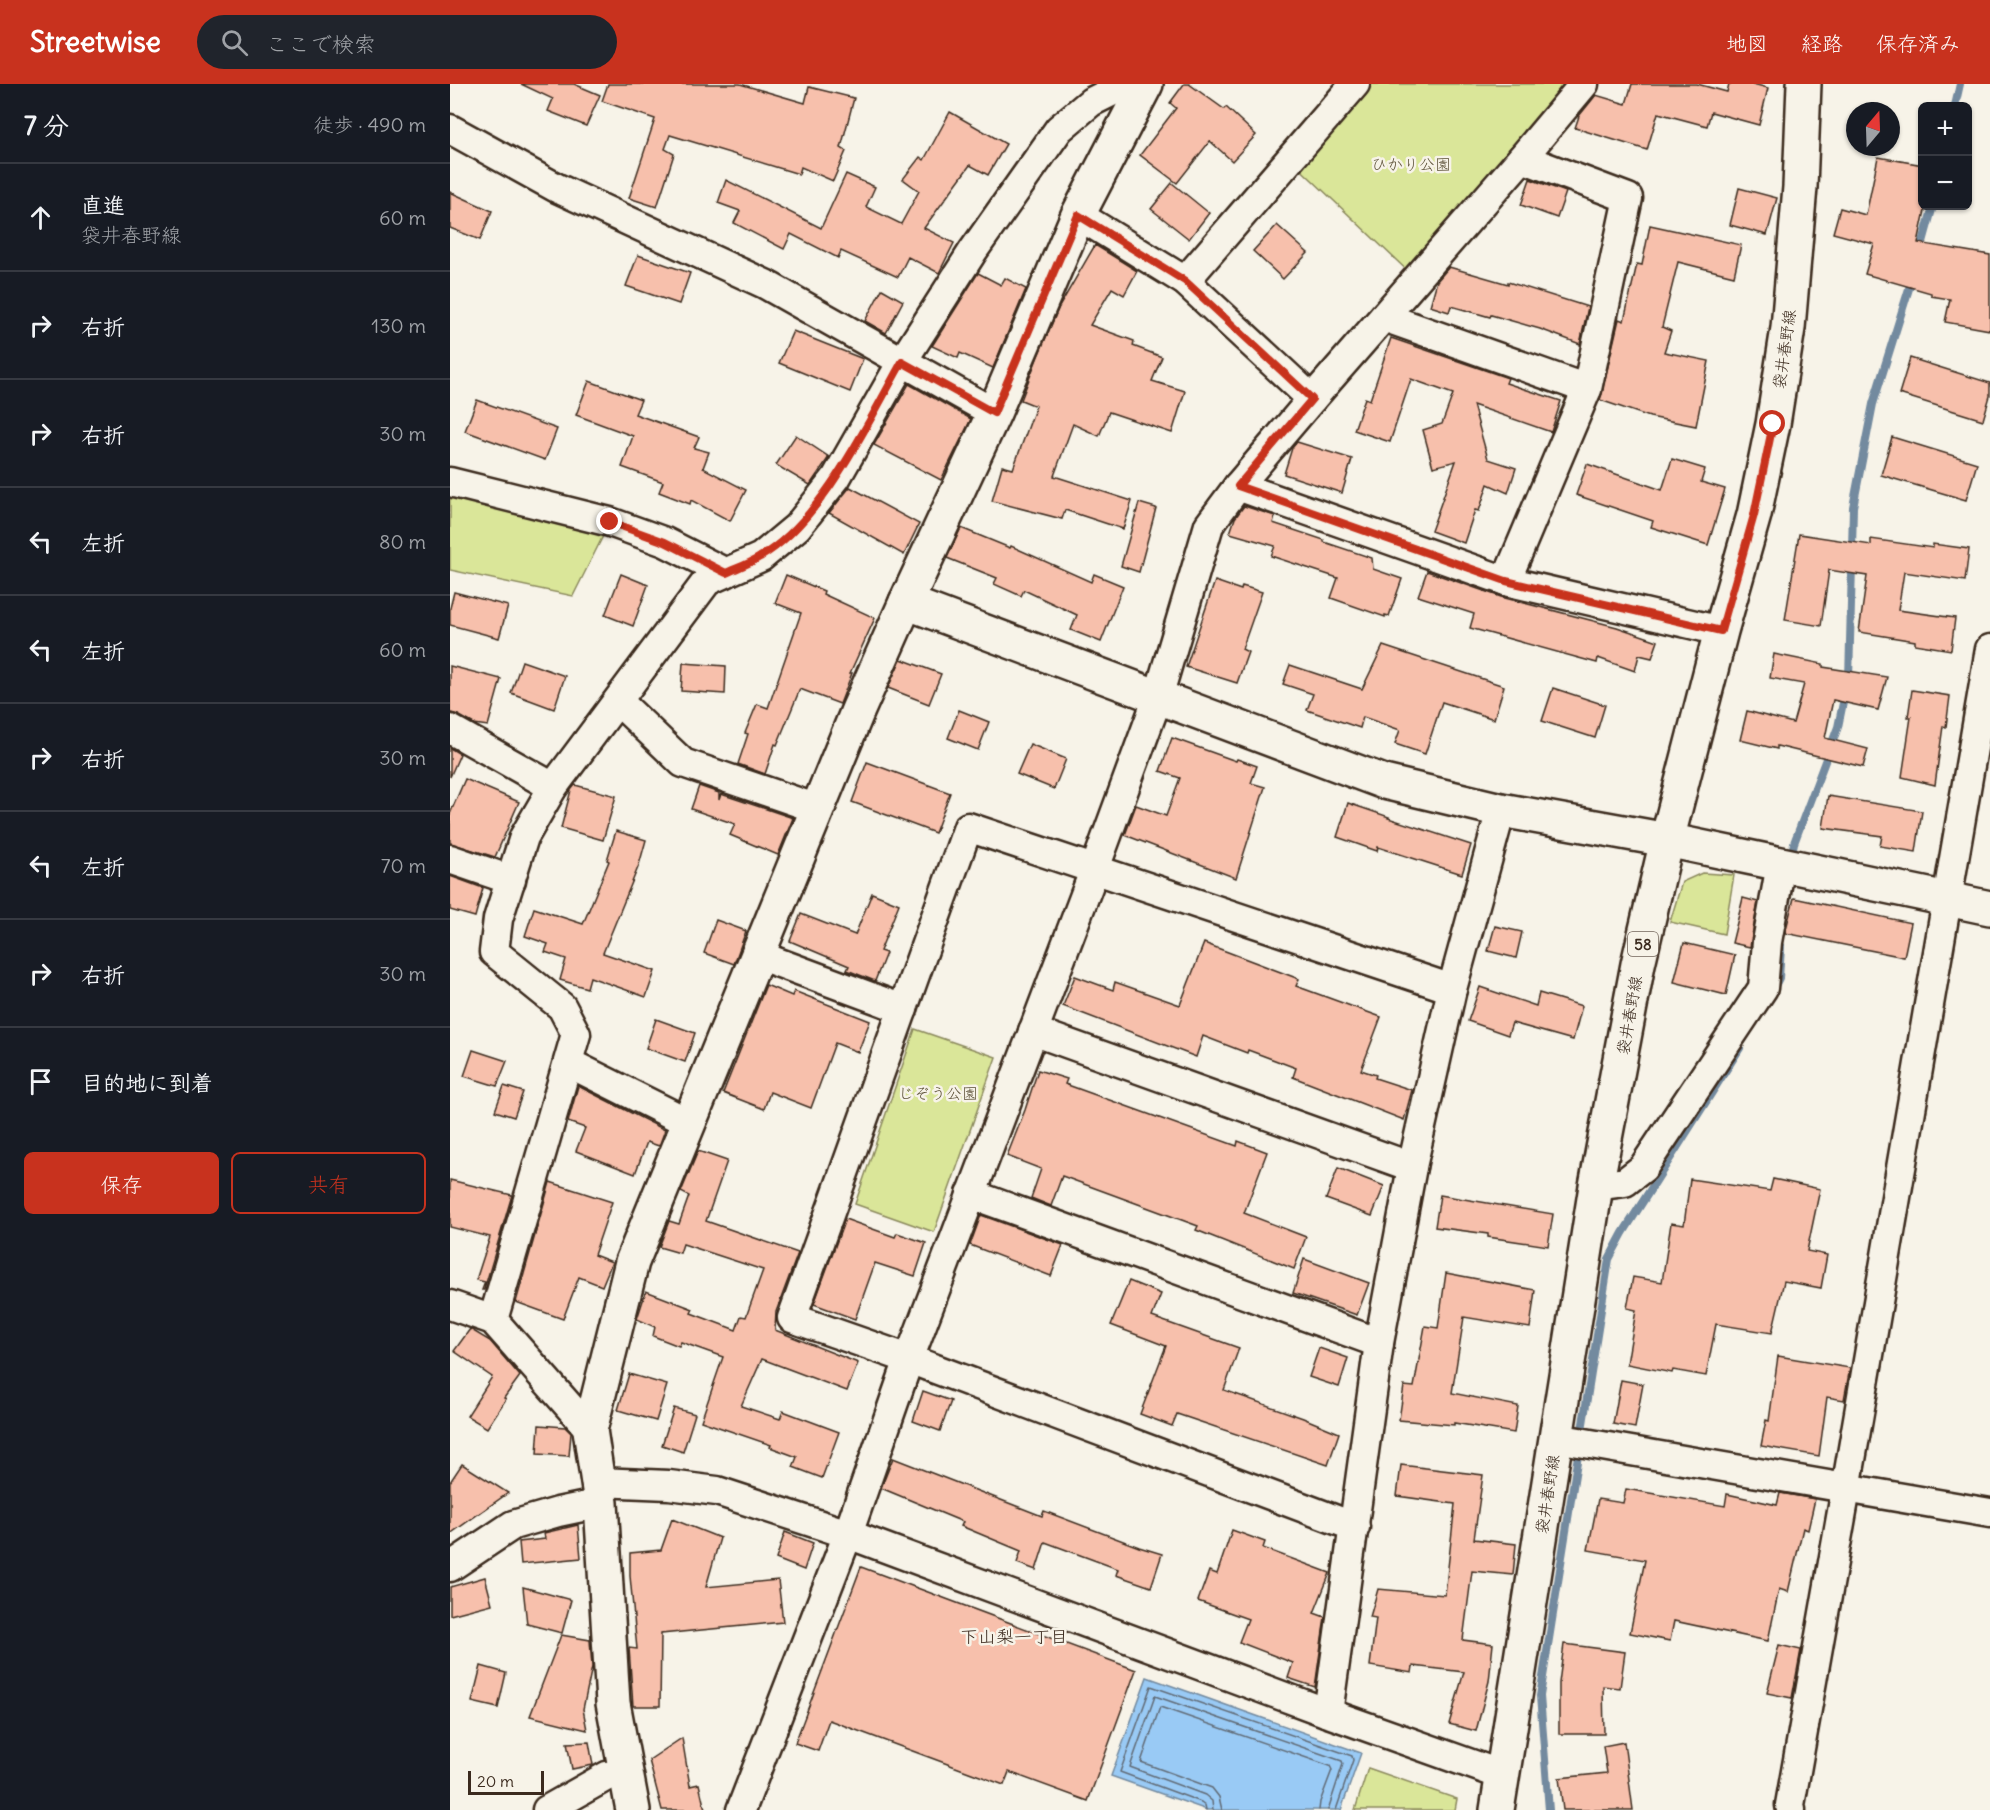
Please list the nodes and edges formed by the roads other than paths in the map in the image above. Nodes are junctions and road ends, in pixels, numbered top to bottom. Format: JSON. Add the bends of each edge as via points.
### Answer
{"nodes":[{"id":1,"x":1126,"y":84,"type":"edge"},
{"id":2,"x":1146,"y":84,"type":"edge"},
{"id":3,"x":1355,"y":84,"type":"edge"},
{"id":4,"x":1584,"y":84,"type":"edge"},
{"id":5,"x":1804,"y":84,"type":"edge"},
{"id":6,"x":450,"y":129,"type":"edge"},
{"id":7,"x":1522,"y":158,"type":"junction"},
{"id":8,"x":1078,"y":215,"type":"junction"},
{"id":9,"x":1185,"y":281,"type":"junction"},
{"id":10,"x":1383,"y":316,"type":"junction"},
{"id":11,"x":902,"y":362,"type":"junction"},
{"id":12,"x":1587,"y":389,"type":"junction"},
{"id":13,"x":1312,"y":399,"type":"junction"},
{"id":14,"x":994,"y":413,"type":"junction"},
{"id":15,"x":450,"y":482,"type":"edge"},
{"id":16,"x":1238,"y":486,"type":"junction"},
{"id":17,"x":726,"y":573,"type":"junction"},
{"id":18,"x":1506,"y":581,"type":"junction"},
{"id":19,"x":906,"y":602,"type":"junction"},
{"id":20,"x":1721,"y":631,"type":"junction"},
{"id":21,"x":1990,"y":650,"type":"edge"},
{"id":22,"x":1158,"y":697,"type":"junction"},
{"id":23,"x":618,"y":701,"type":"junction"},
{"id":24,"x":450,"y":729,"type":"edge"},
{"id":25,"x":554,"y":787,"type":"junction"},
{"id":26,"x":818,"y":809,"type":"junction"},
{"id":27,"x":1501,"y":810,"type":"junction"},
{"id":28,"x":1667,"y":840,"type":"junction"},
{"id":29,"x":450,"y":859,"type":"edge"},
{"id":30,"x":1790,"y":866,"type":"junction"},
{"id":31,"x":1094,"y":871,"type":"junction"},
{"id":32,"x":510,"y":880,"type":"junction"},
{"id":33,"x":1947,"y":900,"type":"junction"},
{"id":34,"x":1990,"y":908,"type":"edge"},
{"id":35,"x":758,"y":955,"type":"junction"},
{"id":36,"x":1452,"y":989,"type":"junction"},
{"id":37,"x":903,"y":1009,"type":"junction"},
{"id":38,"x":1033,"y":1031,"type":"junction"},
{"id":39,"x":569,"y":1063,"type":"junction"},
{"id":40,"x":689,"y":1123,"type":"junction"},
{"id":41,"x":1412,"y":1167,"type":"junction"},
{"id":42,"x":1596,"y":1186,"type":"junction"},
{"id":43,"x":971,"y":1194,"type":"junction"},
{"id":44,"x":450,"y":1305,"type":"edge"},
{"id":45,"x":493,"y":1320,"type":"junction"},
{"id":46,"x":1379,"y":1343,"type":"junction"},
{"id":47,"x":909,"y":1359,"type":"junction"},
{"id":48,"x":590,"y":1430,"type":"junction"},
{"id":49,"x":1556,"y":1438,"type":"junction"},
{"id":50,"x":1846,"y":1489,"type":"junction"},
{"id":51,"x":600,"y":1493,"type":"junction"},
{"id":52,"x":1990,"y":1513,"type":"edge"},
{"id":53,"x":1355,"y":1527,"type":"junction"},
{"id":54,"x":848,"y":1534,"type":"junction"},
{"id":55,"x":450,"y":1568,"type":"edge"},
{"id":56,"x":1328,"y":1713,"type":"junction"},
{"id":57,"x":626,"y":1774,"type":"junction"},
{"id":58,"x":1502,"y":1775,"type":"junction"},
{"id":59,"x":742,"y":1809,"type":"edge"},
{"id":60,"x":547,"y":1810,"type":"edge"},
{"id":61,"x":633,"y":1810,"type":"edge"},
{"id":62,"x":1497,"y":1810,"type":"edge"},
{"id":63,"x":1791,"y":1810,"type":"edge"}],
"edges":[{"from":1,"to":11,"type":"street","via":[[1091,102],[1059,129],[973,251]]},
{"from":2,"to":8,"type":"street"},
{"from":3,"to":9,"type":"street"},
{"from":4,"to":7,"type":"street"},
{"from":5,"to":20,"type":"street","name":"袋井春野線","number":"58","via":[[1788,328],[1754,515]]},
{"from":6,"to":11,"type":"street","via":[[557,188],[765,284]]},
{"from":7,"to":10,"type":"street"},
{"from":7,"to":12,"type":"street","via":[[1628,198]]},
{"from":8,"to":9,"type":"street"},
{"from":8,"to":14,"type":"street"},
{"from":9,"to":13,"type":"street"},
{"from":10,"to":12,"type":"street"},
{"from":10,"to":13,"type":"street"},
{"from":11,"to":14,"type":"street"},
{"from":11,"to":17,"type":"street","via":[[836,478],[797,527],[760,557]]},
{"from":12,"to":18,"type":"street"},
{"from":13,"to":16,"type":"street"},
{"from":14,"to":19,"type":"street"},
{"from":15,"to":17,"type":"street","via":[[610,522],[665,542]]},
{"from":16,"to":18,"type":"street"},
{"from":16,"to":22,"type":"street","via":[[1209,525]]},
{"from":17,"to":23,"type":"street","via":[[706,581]]},
{"from":18,"to":20,"type":"street"},
{"from":19,"to":22,"type":"street"},
{"from":19,"to":26,"type":"street"},
{"from":20,"to":28,"type":"street","name":"袋井春野線","number":"58"},
{"from":21,"to":33,"type":"street"},
{"from":22,"to":27,"type":"street","via":[[1384,782]]},
{"from":22,"to":31,"type":"street"},
{"from":23,"to":25,"type":"street"},
{"from":23,"to":26,"type":"street","via":[[683,763]]},
{"from":24,"to":25,"type":"street"},
{"from":25,"to":32,"type":"street","via":[[524,837]]},
{"from":26,"to":35,"type":"street"},
{"from":27,"to":28,"type":"street"},
{"from":27,"to":36,"type":"street"},
{"from":28,"to":30,"type":"street"},
{"from":28,"to":42,"type":"street","name":"袋井春野線","number":"58","via":[[1638,964]]},
{"from":29,"to":32,"type":"street"},
{"from":30,"to":33,"type":"street"},
{"from":30,"to":42,"type":"street","via":[[1767,942],[1763,988],[1643,1168],[1625,1182]]},
{"from":31,"to":36,"type":"street"},
{"from":31,"to":37,"type":"street","via":[[968,827]]},
{"from":31,"to":38,"type":"street"},
{"from":32,"to":39,"type":"street","via":[[498,919],[494,952],[562,1007],[576,1034]]},
{"from":33,"to":34,"type":"street"},
{"from":33,"to":50,"type":"street"},
{"from":35,"to":37,"type":"street"},
{"from":35,"to":40,"type":"street"},
{"from":36,"to":41,"type":"street"},
{"from":37,"to":47,"type":"street","via":[[792,1318]]},
{"from":38,"to":41,"type":"street"},
{"from":38,"to":43,"type":"street"},
{"from":39,"to":40,"type":"street"},
{"from":39,"to":45,"type":"street"},
{"from":40,"to":48,"type":"street","via":[[632,1262]]},
{"from":41,"to":46,"type":"street"},
{"from":42,"to":49,"type":"street","name":"袋井春野線","number":"58"},
{"from":43,"to":46,"type":"street"},
{"from":43,"to":47,"type":"street"},
{"from":44,"to":45,"type":"street"},
{"from":45,"to":48,"type":"street"},
{"from":46,"to":53,"type":"street"},
{"from":47,"to":53,"type":"street"},
{"from":47,"to":54,"type":"street"},
{"from":48,"to":51,"type":"street"},
{"from":49,"to":50,"type":"street"},
{"from":49,"to":58,"type":"street","name":"袋井春野線","number":"58"},
{"from":50,"to":52,"type":"street"},
{"from":50,"to":63,"type":"street"},
{"from":51,"to":54,"type":"street","via":[[669,1485],[717,1491]]},
{"from":51,"to":55,"type":"street","via":[[558,1512],[513,1525]]},
{"from":51,"to":57,"type":"street","via":[[613,1703]]},
{"from":53,"to":56,"type":"street"},
{"from":54,"to":56,"type":"street"},
{"from":54,"to":59,"type":"street"},
{"from":56,"to":58,"type":"street"},
{"from":57,"to":60,"type":"street","via":[[607,1776]]},
{"from":57,"to":61,"type":"street"},
{"from":58,"to":62,"type":"street","name":"袋井春野線","number":"58"}]}
